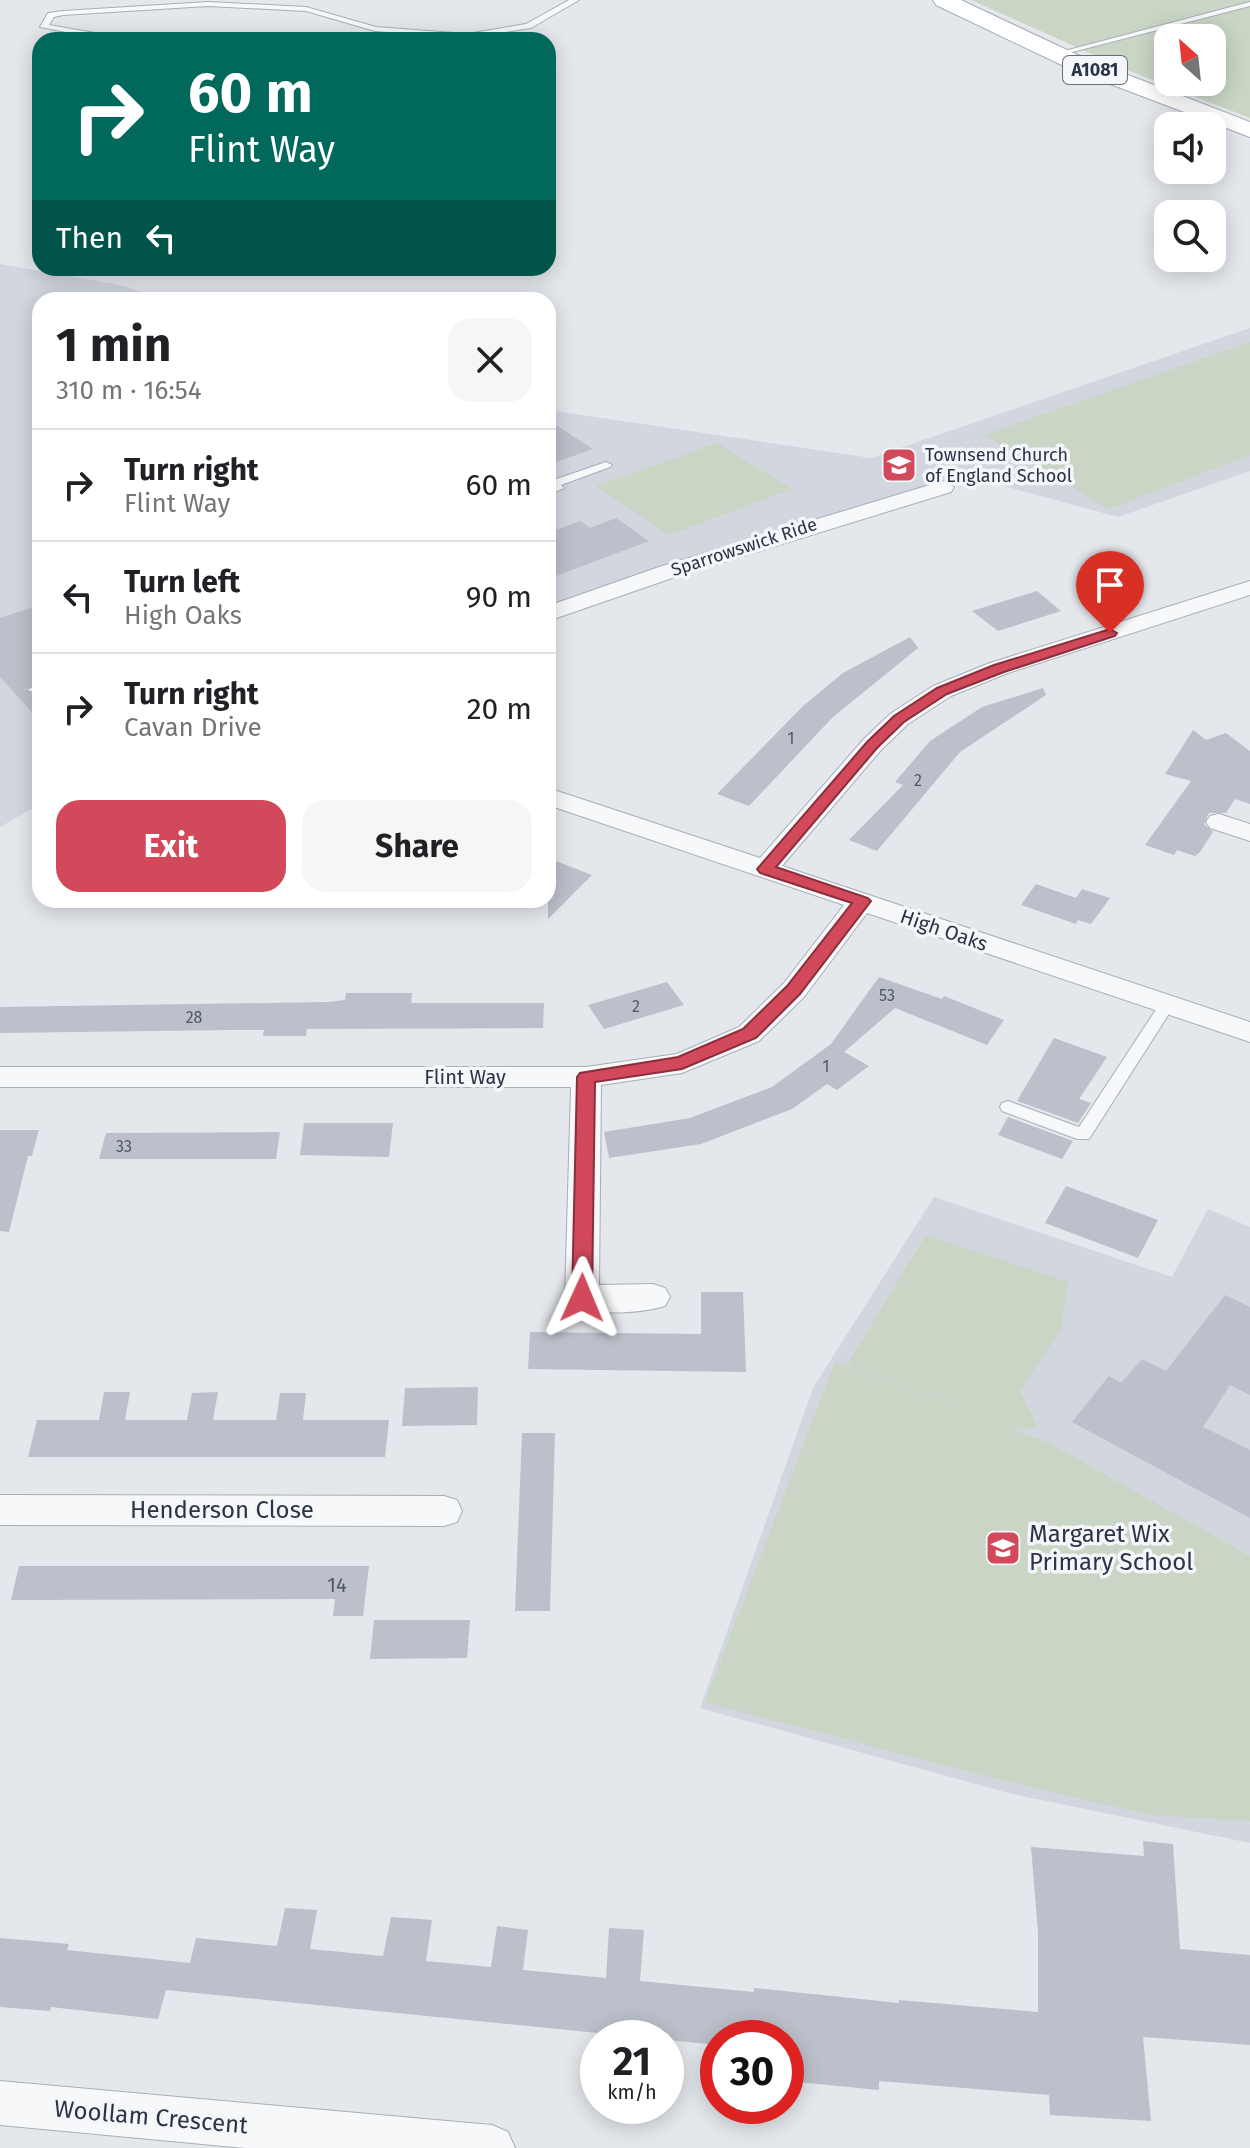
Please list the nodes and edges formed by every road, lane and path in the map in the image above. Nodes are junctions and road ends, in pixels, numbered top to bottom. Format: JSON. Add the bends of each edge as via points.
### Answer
{"nodes":[{"id":1,"x":575,"y":0,"type":"edge"},
{"id":2,"x":944,"y":0,"type":"edge"},
{"id":3,"x":1250,"y":4,"type":"edge"},
{"id":4,"x":74,"y":32,"type":"edge"},
{"id":5,"x":414,"y":32,"type":"edge"},
{"id":6,"x":491,"y":32,"type":"edge"},
{"id":7,"x":1057,"y":54,"type":"junction"},
{"id":8,"x":1250,"y":130,"type":"edge"},
{"id":9,"x":606,"y":465,"type":"dead end"},
{"id":10,"x":556,"y":483,"type":"edge"},
{"id":11,"x":943,"y":487,"type":"dead end"},
{"id":12,"x":1250,"y":588,"type":"edge"},
{"id":13,"x":556,"y":611,"type":"edge"},
{"id":14,"x":556,"y":799,"type":"edge"},
{"id":15,"x":1219,"y":822,"type":"dead end"},
{"id":16,"x":1250,"y":833,"type":"edge"},
{"id":17,"x":765,"y":869,"type":"junction"},
{"id":18,"x":862,"y":901,"type":"junction"},
{"id":19,"x":1166,"y":1006,"type":"junction"},
{"id":20,"x":1250,"y":1032,"type":"edge"},
{"id":21,"x":0,"y":1077,"type":"edge"},
{"id":22,"x":586,"y":1077,"type":"junction"},
{"id":23,"x":1008,"y":1107,"type":"dead end"},
{"id":24,"x":653,"y":1297,"type":"dead end"},
{"id":25,"x":0,"y":1510,"type":"edge"},
{"id":26,"x":444,"y":1511,"type":"dead end"},
{"id":27,"x":0,"y":2103,"type":"edge"},
{"id":28,"x":492,"y":2148,"type":"edge"}],
"edges":[{"from":1,"to":6,"type":"lane","via":[[528,26]]},
{"from":2,"to":7,"type":"main road","number":"A1081"},
{"from":3,"to":7,"type":"lane"},
{"from":4,"to":5,"type":"lane","via":[[44,27],[51,15],[63,13],[208,4],[306,9],[375,29]]},
{"from":7,"to":8,"type":"main road","number":"A1081"},
{"from":9,"to":10,"type":"lane"},
{"from":11,"to":13,"type":"street","name":"Sparrowswick Ride"},
{"from":12,"to":17,"type":"street","via":[[942,691],[899,719],[872,745]]},
{"from":14,"to":17,"type":"street","name":"High Oaks"},
{"from":15,"to":16,"type":"street"},
{"from":17,"to":18,"type":"street","name":"High Oaks"},
{"from":18,"to":19,"type":"street","name":"High Oaks"},
{"from":18,"to":22,"type":"street","name":"Flint Way","via":[[794,990],[749,1034],[682,1063]]},
{"from":19,"to":20,"type":"street","name":"High Oaks"},
{"from":19,"to":23,"type":"lane","via":[[1083,1135]]},
{"from":21,"to":22,"type":"street","name":"Flint Way"},
{"from":22,"to":24,"type":"street","via":[[582,1298]]},
{"from":25,"to":26,"type":"street","name":"Henderson Close"},
{"from":27,"to":28,"type":"street","name":"Woollam Crescent"}]}
